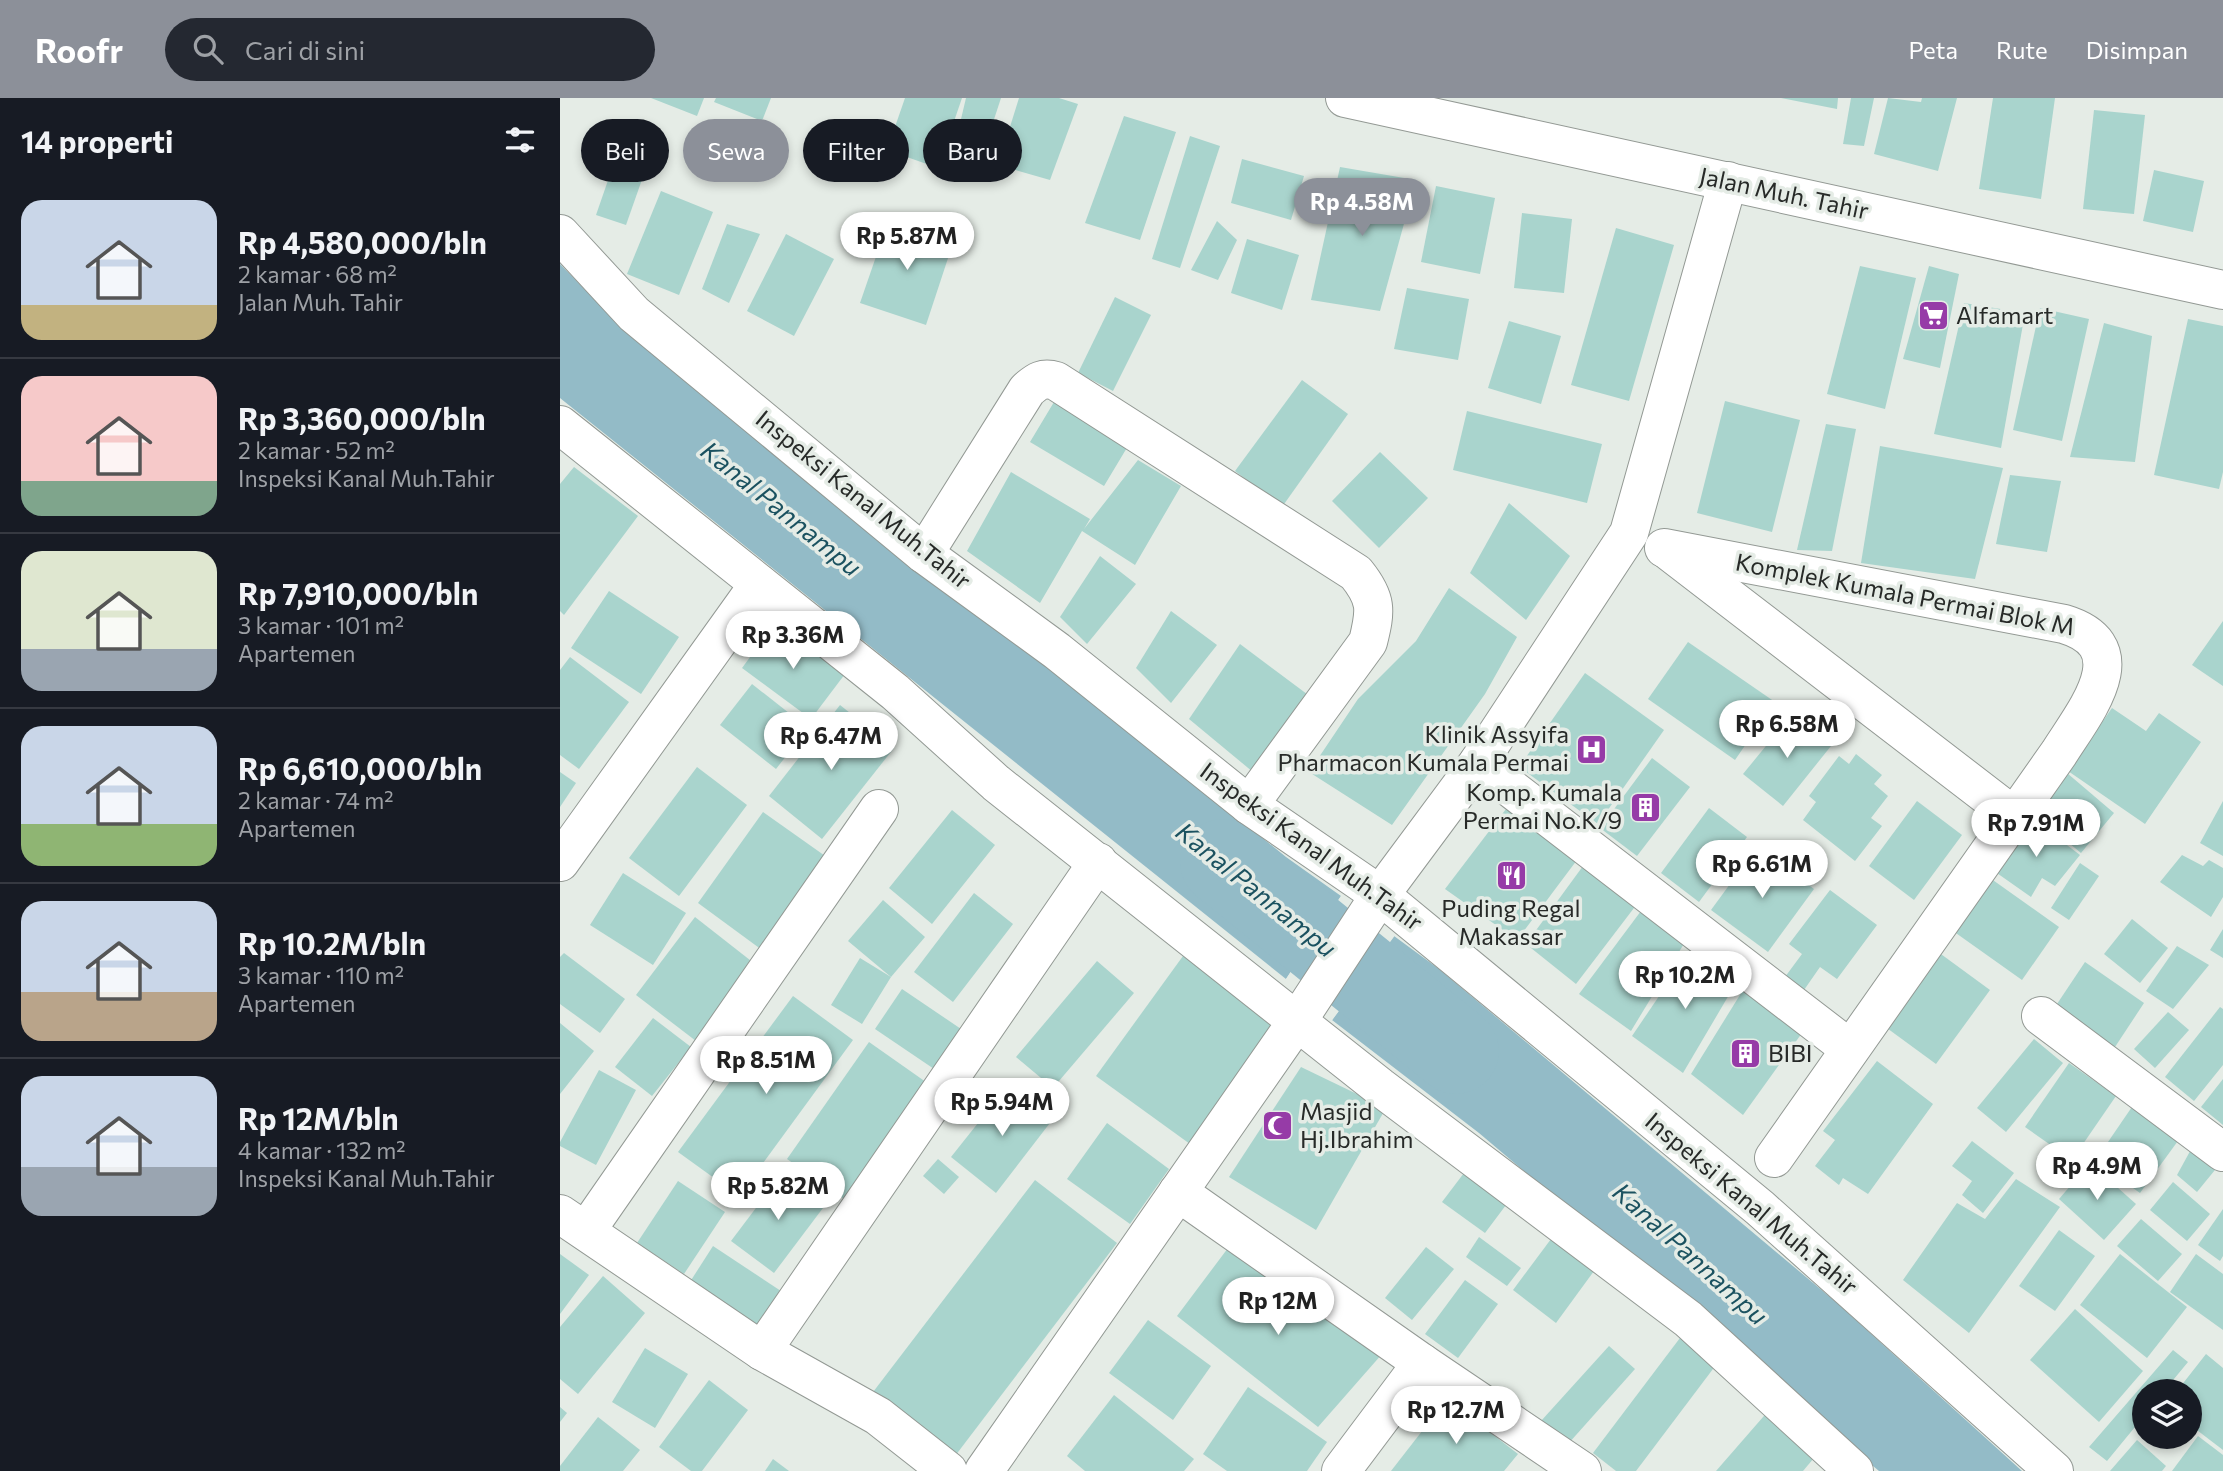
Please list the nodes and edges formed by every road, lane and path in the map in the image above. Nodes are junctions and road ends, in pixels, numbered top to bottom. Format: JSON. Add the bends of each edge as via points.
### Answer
{"nodes":[{"id":1,"x":1345,"y":98,"type":"edge"},
{"id":2,"x":1728,"y":181,"type":"junction"},
{"id":3,"x":560,"y":234,"type":"edge"},
{"id":4,"x":2223,"y":290,"type":"edge"},
{"id":5,"x":560,"y":425,"type":"edge"},
{"id":6,"x":1629,"y":533,"type":"junction"},
{"id":7,"x":1664,"y":548,"type":"junction"},
{"id":8,"x":924,"y":554,"type":"junction"},
{"id":9,"x":758,"y":584,"type":"junction"},
{"id":10,"x":1478,"y":763,"type":"junction"},
{"id":11,"x":1249,"y":805,"type":"junction"},
{"id":12,"x":879,"y":808,"type":"dead end"},
{"id":13,"x":2015,"y":817,"type":"junction"},
{"id":14,"x":560,"y":862,"type":"edge"},
{"id":15,"x":1098,"y":862,"type":"junction"},
{"id":16,"x":1373,"y":905,"type":"junction"},
{"id":17,"x":1301,"y":1014,"type":"junction"},
{"id":18,"x":2040,"y":1016,"type":"dead end"},
{"id":19,"x":1850,"y":1049,"type":"junction"},
{"id":20,"x":2223,"y":1152,"type":"edge"},
{"id":21,"x":1774,"y":1158,"type":"dead end"},
{"id":22,"x":1178,"y":1192,"type":"junction"},
{"id":23,"x":573,"y":1223,"type":"edge"},
{"id":24,"x":762,"y":1351,"type":"junction"},
{"id":25,"x":1422,"y":1363,"type":"junction"},
{"id":26,"x":948,"y":1471,"type":"edge"},
{"id":27,"x":984,"y":1471,"type":"edge"},
{"id":28,"x":1341,"y":1471,"type":"edge"},
{"id":29,"x":1582,"y":1471,"type":"edge"},
{"id":30,"x":1854,"y":1471,"type":"edge"},
{"id":31,"x":2054,"y":1471,"type":"edge"}],
"edges":[{"from":1,"to":2,"type":"street","name":"Jalan Muh. Tahir"},
{"from":2,"to":4,"type":"street","name":"Jalan Muh. Tahir"},
{"from":2,"to":6,"type":"street"},
{"from":3,"to":8,"type":"street","name":"Inspeksi Kanal Muh.Tahir","via":[[634,314]]},
{"from":5,"to":9,"type":"street"},
{"from":6,"to":7,"type":"street"},
{"from":6,"to":10,"type":"street"},
{"from":7,"to":13,"type":"street"},
{"from":7,"to":13,"type":"street","name":"Komplek Kumala Permai Blok M","via":[[2083,630],[2102,657],[2100,688]]},
{"from":8,"to":11,"type":"street","name":"Inspeksi Kanal Muh.Tahir","via":[[1057,651]]},
{"from":8,"to":11,"type":"street","via":[[1027,390],[1048,379],[1356,573],[1371,593],[1375,616],[1368,642]]},
{"from":9,"to":14,"type":"street"},
{"from":9,"to":15,"type":"street"},
{"from":10,"to":16,"type":"street"},
{"from":10,"to":19,"type":"street"},
{"from":11,"to":16,"type":"street","name":"Inspeksi Kanal Muh.Tahir"},
{"from":12,"to":23,"type":"street"},
{"from":13,"to":19,"type":"street"},
{"from":15,"to":17,"type":"street"},
{"from":15,"to":24,"type":"street"},
{"from":16,"to":17,"type":"street"},
{"from":16,"to":31,"type":"street","name":"Inspeksi Kanal Muh.Tahir","via":[[1760,1208]]},
{"from":17,"to":22,"type":"street"},
{"from":17,"to":30,"type":"street","via":[[1380,1087],[1688,1319]]},
{"from":18,"to":20,"type":"street"},
{"from":19,"to":21,"type":"street"},
{"from":22,"to":25,"type":"street"},
{"from":22,"to":27,"type":"street"},
{"from":23,"to":24,"type":"street"},
{"from":24,"to":26,"type":"street","via":[[878,1416]]},
{"from":25,"to":28,"type":"street"},
{"from":25,"to":29,"type":"street"}]}
